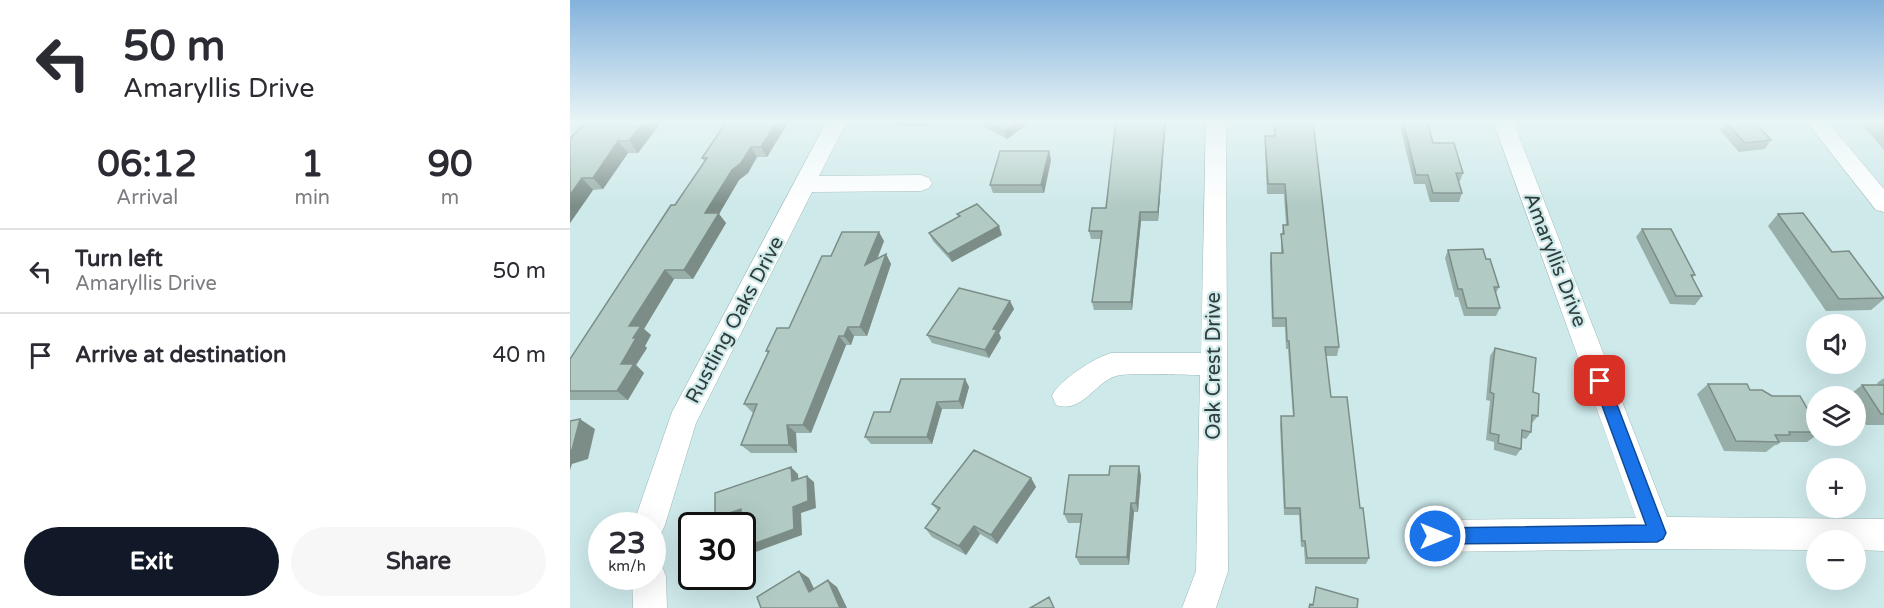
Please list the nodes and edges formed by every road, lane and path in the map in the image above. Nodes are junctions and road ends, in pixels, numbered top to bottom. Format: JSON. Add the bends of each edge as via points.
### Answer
{"nodes":[{"id":1,"x":823,"y":149,"type":"edge"},
{"id":2,"x":1216,"y":149,"type":"edge"},
{"id":3,"x":1514,"y":149,"type":"edge"},
{"id":4,"x":1839,"y":149,"type":"edge"},
{"id":5,"x":921,"y":183,"type":"dead end"},
{"id":6,"x":806,"y":184,"type":"junction"},
{"id":7,"x":1884,"y":204,"type":"edge"},
{"id":8,"x":1214,"y":364,"type":"junction"},
{"id":9,"x":1066,"y":396,"type":"dead end"},
{"id":10,"x":653,"y":512,"type":"edge"},
{"id":11,"x":1657,"y":533,"type":"junction"},
{"id":12,"x":1884,"y":535,"type":"edge"},
{"id":13,"x":1435,"y":536,"type":"dead end"},
{"id":14,"x":649,"y":590,"type":"edge"},
{"id":15,"x":650,"y":608,"type":"edge"},
{"id":16,"x":1199,"y":608,"type":"edge"}],
"edges":[{"from":1,"to":6,"type":"street","name":"Rustling Oaks Drive"},
{"from":2,"to":8,"type":"street","name":"Oak Crest Drive"},
{"from":3,"to":11,"type":"street","name":"Amaryllis Drive"},
{"from":4,"to":7,"type":"street"},
{"from":5,"to":6,"type":"street"},
{"from":6,"to":10,"type":"street","name":"Rustling Oaks Drive","via":[[682,421]]},
{"from":8,"to":9,"type":"street","via":[[1111,364]]},
{"from":8,"to":16,"type":"street","name":"Oak Crest Drive","via":[[1212,571]]},
{"from":11,"to":12,"type":"street"},
{"from":11,"to":13,"type":"street"},
{"from":14,"to":15,"type":"street"}]}
